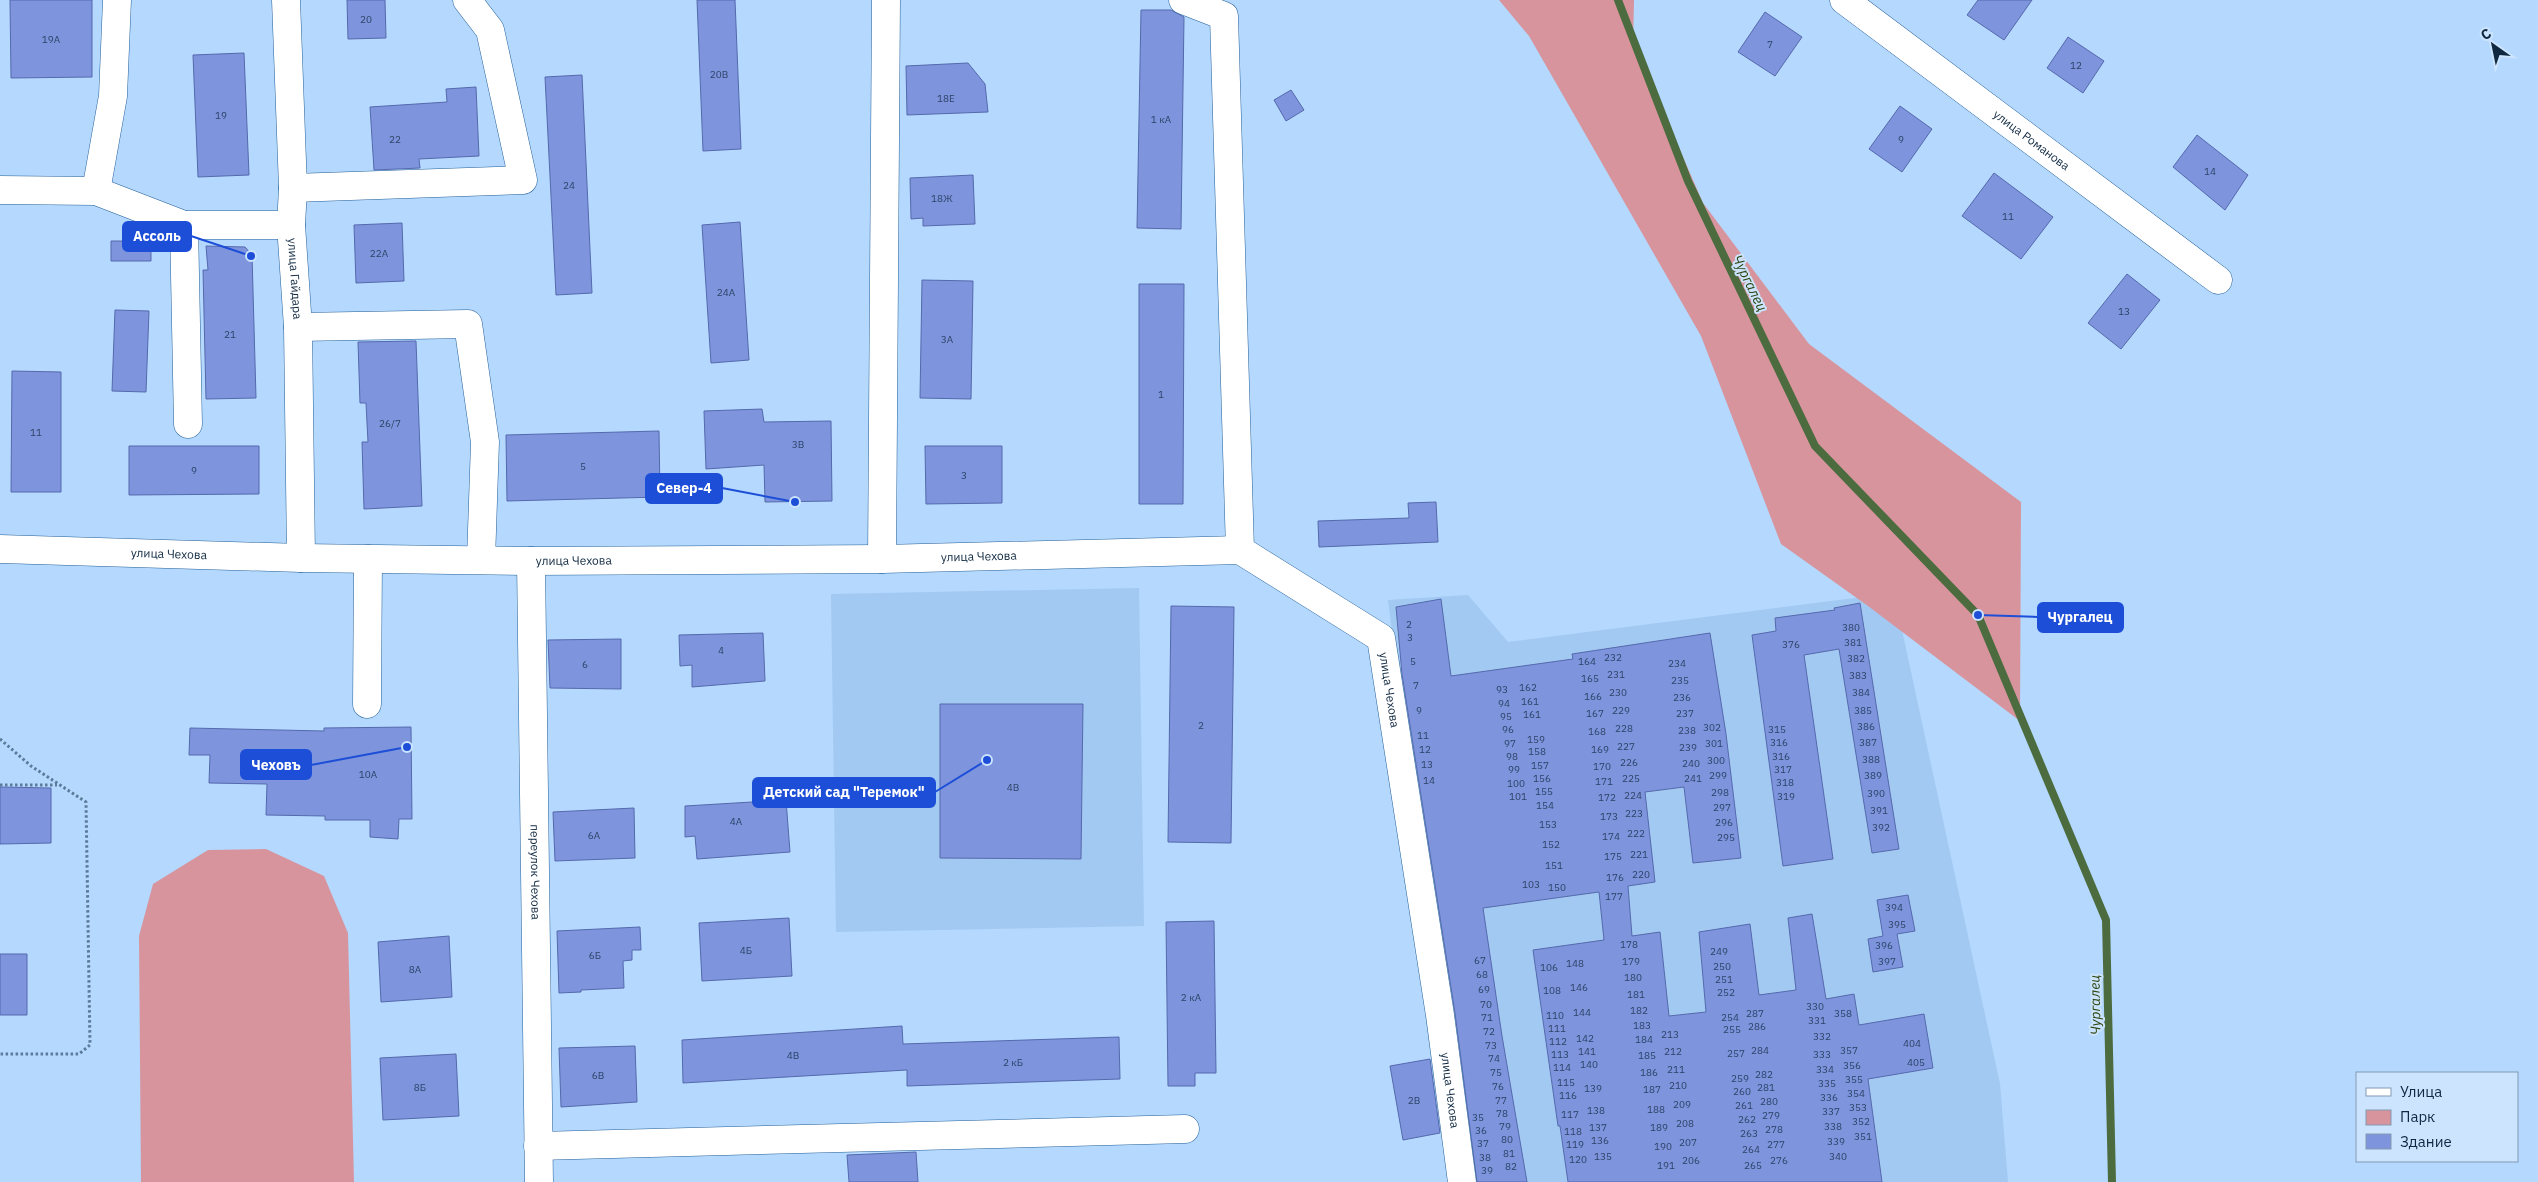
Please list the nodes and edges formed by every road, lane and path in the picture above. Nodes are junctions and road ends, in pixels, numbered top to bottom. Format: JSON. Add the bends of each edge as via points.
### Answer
{"nodes":[{"id":1,"x":117,"y":0,"type":"edge"},
{"id":2,"x":286,"y":0,"type":"edge"},
{"id":3,"x":467,"y":0,"type":"edge"},
{"id":4,"x":886,"y":0,"type":"edge"},
{"id":5,"x":1183,"y":0,"type":"edge"},
{"id":6,"x":1844,"y":0,"type":"edge"},
{"id":7,"x":293,"y":188,"type":"junction"},
{"id":8,"x":0,"y":190,"type":"edge"},
{"id":9,"x":96,"y":191,"type":"junction"},
{"id":10,"x":184,"y":224,"type":"junction"},
{"id":11,"x":291,"y":225,"type":"junction"},
{"id":12,"x":2218,"y":280,"type":"dead end"},
{"id":13,"x":298,"y":327,"type":"junction"},
{"id":14,"x":188,"y":424,"type":"dead end"},
{"id":15,"x":0,"y":549,"type":"edge"},
{"id":16,"x":1240,"y":550,"type":"junction"},
{"id":17,"x":301,"y":558,"type":"junction"},
{"id":18,"x":368,"y":559,"type":"junction"},
{"id":19,"x":882,"y":559,"type":"junction"},
{"id":20,"x":482,"y":560,"type":"junction"},
{"id":21,"x":531,"y":561,"type":"junction"},
{"id":22,"x":367,"y":704,"type":"dead end"},
{"id":23,"x":0,"y":739,"type":"edge"},
{"id":24,"x":0,"y":785,"type":"edge"},
{"id":25,"x":58,"y":785,"type":"junction"},
{"id":26,"x":0,"y":1054,"type":"edge"},
{"id":27,"x":1185,"y":1129,"type":"dead end"},
{"id":28,"x":538,"y":1146,"type":"junction"},
{"id":29,"x":539,"y":1182,"type":"edge"},
{"id":30,"x":1462,"y":1182,"type":"edge"}],
"edges":[{"from":1,"to":9,"type":"street","via":[[113,96]]},
{"from":2,"to":7,"type":"street","name":"улица Гайдара"},
{"from":3,"to":7,"type":"street","via":[[490,30],[524,180]]},
{"from":4,"to":19,"type":"street"},
{"from":5,"to":16,"type":"street","via":[[1224,16]]},
{"from":6,"to":12,"type":"street","name":"улица Романова"},
{"from":7,"to":11,"type":"street","name":"улица Гайдара"},
{"from":8,"to":9,"type":"street"},
{"from":9,"to":10,"type":"street"},
{"from":10,"to":11,"type":"street"},
{"from":10,"to":14,"type":"street"},
{"from":11,"to":13,"type":"street","name":"улица Гайдара"},
{"from":13,"to":17,"type":"street","name":"улица Гайдара"},
{"from":13,"to":20,"type":"street","via":[[468,324],[485,442]]},
{"from":15,"to":17,"type":"street","name":"улица Чехова"},
{"from":16,"to":19,"type":"street","name":"улица Чехова"},
{"from":16,"to":30,"type":"street","name":"улица Чехова","via":[[1381,638],[1440,1015]]},
{"from":17,"to":18,"type":"street","name":"улица Чехова"},
{"from":18,"to":20,"type":"street","name":"улица Чехова"},
{"from":18,"to":22,"type":"street"},
{"from":19,"to":21,"type":"street","name":"улица Чехова"},
{"from":20,"to":21,"type":"street","name":"улица Чехова"},
{"from":21,"to":28,"type":"street","name":"переулок Чехова"},
{"from":23,"to":25,"type":"path"},
{"from":24,"to":25,"type":"path"},
{"from":25,"to":26,"type":"path","via":[[86,802],[90,1045],[79,1054]]},
{"from":27,"to":28,"type":"street"},
{"from":28,"to":29,"type":"street","name":"переулок Чехова"}]}
